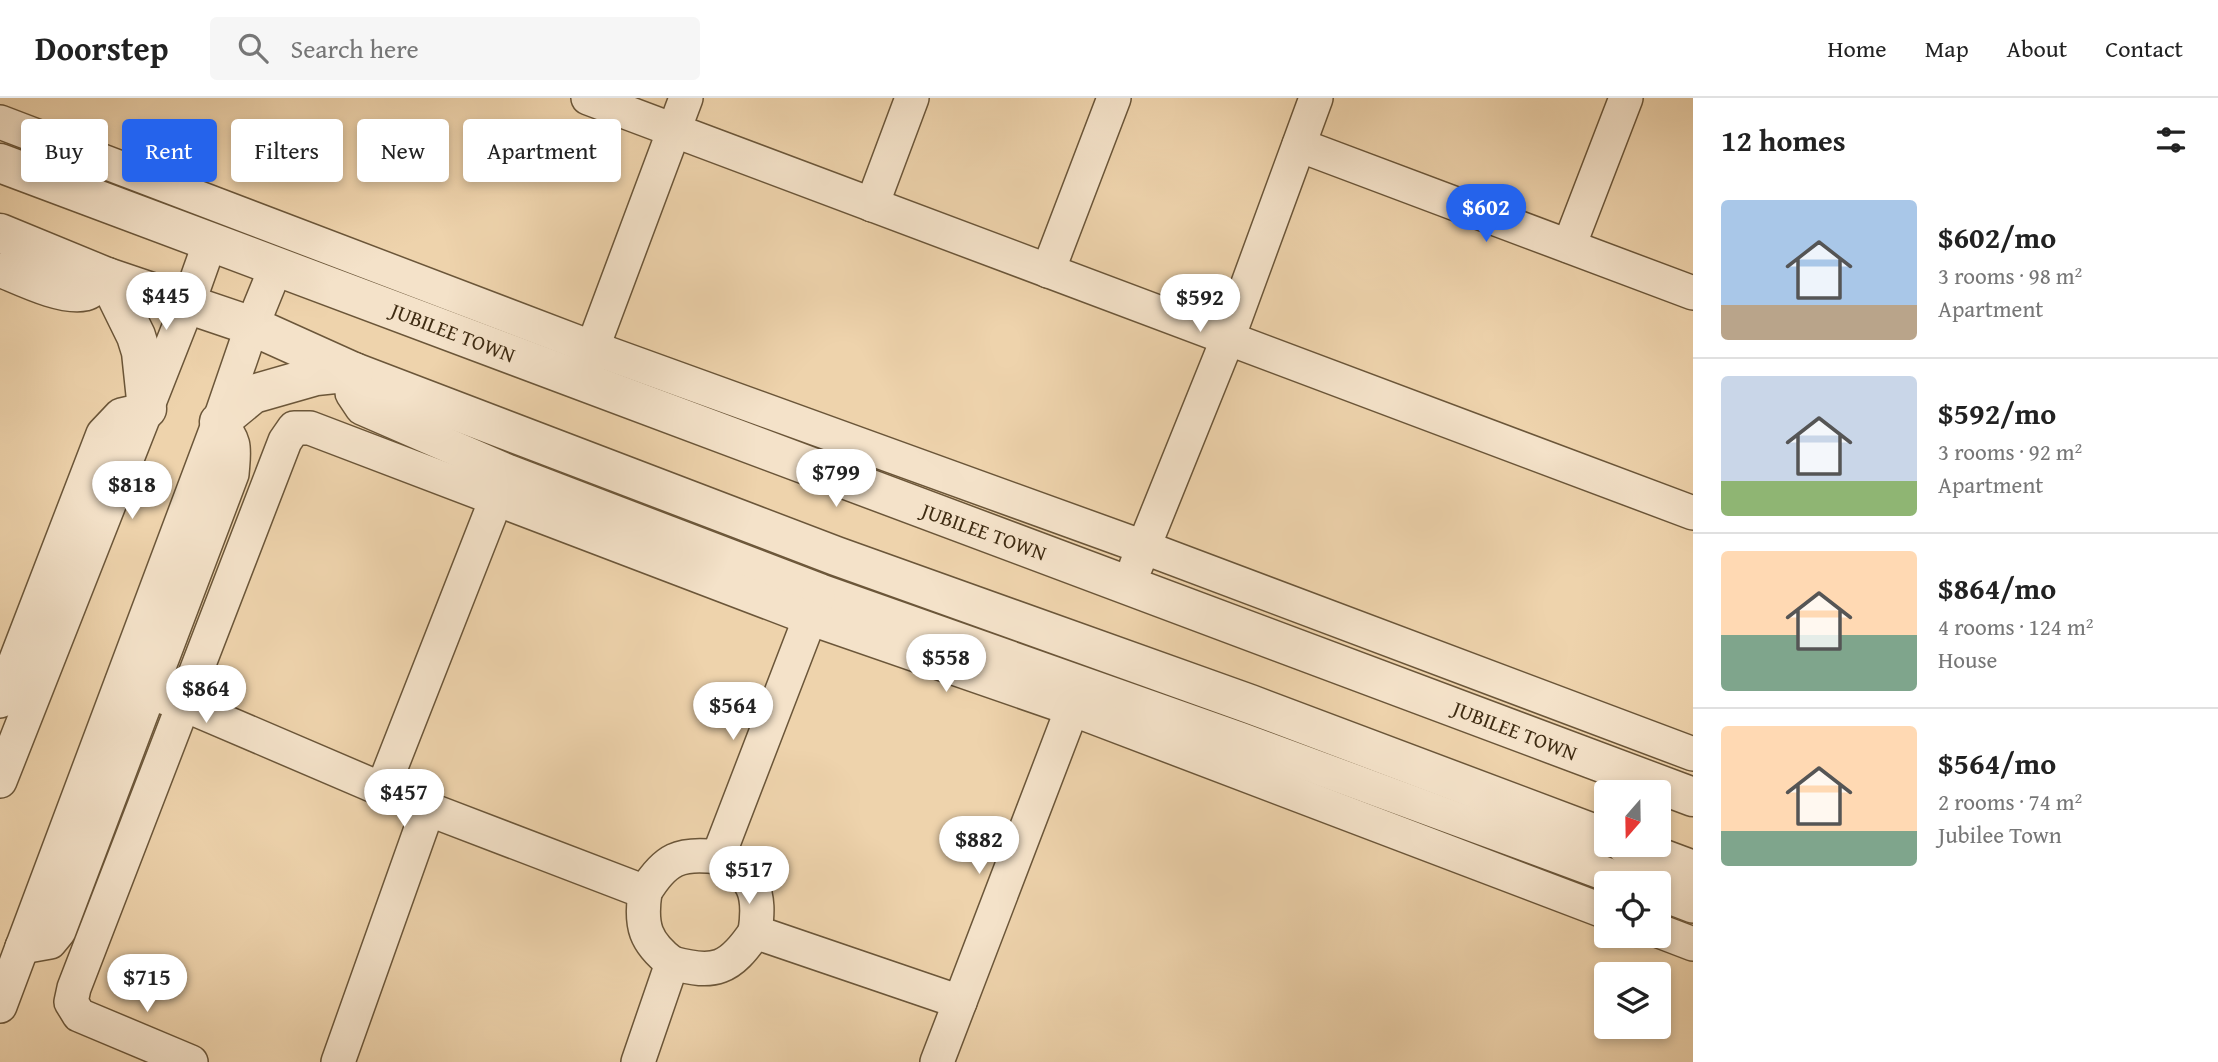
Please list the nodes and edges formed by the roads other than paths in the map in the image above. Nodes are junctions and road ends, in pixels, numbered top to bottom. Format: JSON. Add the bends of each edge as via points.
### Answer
{"nodes":[{"id":1,"x":588,"y":98,"type":"edge"},
{"id":2,"x":686,"y":98,"type":"edge"},
{"id":3,"x":912,"y":98,"type":"edge"},
{"id":4,"x":1114,"y":98,"type":"edge"},
{"id":5,"x":1316,"y":98,"type":"edge"},
{"id":6,"x":1626,"y":98,"type":"edge"},
{"id":7,"x":0,"y":122,"type":"edge"},
{"id":8,"x":673,"y":130,"type":"junction"},
{"id":9,"x":1299,"y":145,"type":"junction"},
{"id":10,"x":0,"y":163,"type":"edge"},
{"id":11,"x":872,"y":205,"type":"junction"},
{"id":12,"x":0,"y":233,"type":"edge"},
{"id":13,"x":210,"y":242,"type":"junction"},
{"id":14,"x":1569,"y":246,"type":"junction"},
{"id":15,"x":276,"y":267,"type":"junction"},
{"id":16,"x":0,"y":271,"type":"edge"},
{"id":17,"x":1048,"y":271,"type":"junction"},
{"id":18,"x":107,"y":277,"type":"junction"},
{"id":19,"x":1693,"y":293,"type":"edge"},
{"id":20,"x":188,"y":304,"type":"junction"},
{"id":21,"x":252,"y":326,"type":"junction"},
{"id":22,"x":1228,"y":338,"type":"junction"},
{"id":23,"x":586,"y":364,"type":"junction"},
{"id":24,"x":354,"y":372,"type":"junction"},
{"id":25,"x":147,"y":409,"type":"junction"},
{"id":26,"x":219,"y":422,"type":"junction"},
{"id":27,"x":502,"y":485,"type":"junction"},
{"id":28,"x":1693,"y":513,"type":"edge"},
{"id":29,"x":1143,"y":547,"type":"junction"},
{"id":30,"x":1129,"y":586,"type":"junction"},
{"id":31,"x":822,"y":588,"type":"junction"},
{"id":32,"x":136,"y":687,"type":"junction"},
{"id":33,"x":0,"y":701,"type":"edge"},
{"id":34,"x":185,"y":705,"type":"junction"},
{"id":35,"x":1072,"y":709,"type":"junction"},
{"id":36,"x":1245,"y":721,"type":"junction"},
{"id":37,"x":1693,"y":754,"type":"edge"},
{"id":38,"x":1230,"y":771,"type":"junction"},
{"id":39,"x":0,"y":781,"type":"edge"},
{"id":40,"x":382,"y":790,"type":"junction"},
{"id":41,"x":1693,"y":797,"type":"edge"},
{"id":42,"x":428,"y":809,"type":"junction"},
{"id":43,"x":1594,"y":834,"type":"edge"},
{"id":44,"x":718,"y":857,"type":"junction"},
{"id":45,"x":1661,"y":858,"type":"edge"},
{"id":46,"x":1693,"y":870,"type":"edge"},
{"id":47,"x":1602,"y":871,"type":"edge"},
{"id":48,"x":645,"y":892,"type":"junction"},
{"id":49,"x":1671,"y":898,"type":"edge"},
{"id":50,"x":1693,"y":906,"type":"edge"},
{"id":51,"x":1594,"y":908,"type":"edge"},
{"id":52,"x":755,"y":932,"type":"junction"},
{"id":53,"x":1671,"y":936,"type":"edge"},
{"id":54,"x":1693,"y":944,"type":"edge"},
{"id":55,"x":672,"y":963,"type":"junction"},
{"id":56,"x":960,"y":1002,"type":"junction"},
{"id":57,"x":0,"y":1006,"type":"edge"},
{"id":58,"x":191,"y":1062,"type":"edge"},
{"id":59,"x":338,"y":1062,"type":"edge"},
{"id":60,"x":638,"y":1062,"type":"edge"},
{"id":61,"x":937,"y":1062,"type":"edge"}],
"edges":[{"from":1,"to":8,"type":"street"},
{"from":2,"to":8,"type":"street"},
{"from":3,"to":11,"type":"street"},
{"from":4,"to":17,"type":"street"},
{"from":5,"to":9,"type":"street"},
{"from":6,"to":14,"type":"street"},
{"from":7,"to":23,"type":"street"},
{"from":8,"to":11,"type":"street"},
{"from":8,"to":23,"type":"street"},
{"from":9,"to":14,"type":"street"},
{"from":9,"to":22,"type":"street"},
{"from":10,"to":13,"type":"street","name":"JUBILEE TOWN"},
{"from":11,"to":17,"type":"street"},
{"from":12,"to":18,"type":"street"},
{"from":13,"to":15,"type":"street","name":"JUBILEE TOWN"},
{"from":13,"to":20,"type":"street"},
{"from":14,"to":19,"type":"street"},
{"from":15,"to":21,"type":"street"},
{"from":15,"to":23,"type":"street","name":"JUBILEE TOWN"},
{"from":16,"to":18,"type":"street","via":[[71,294],[88,294]]},
{"from":17,"to":22,"type":"street"},
{"from":18,"to":20,"type":"street"},
{"from":18,"to":25,"type":"street","via":[[141,352]]},
{"from":20,"to":21,"type":"street"},
{"from":20,"to":25,"type":"street"},
{"from":21,"to":24,"type":"street"},
{"from":21,"to":26,"type":"street"},
{"from":22,"to":28,"type":"street"},
{"from":22,"to":29,"type":"street"},
{"from":23,"to":29,"type":"street"},
{"from":23,"to":30,"type":"street","name":"JUBILEE TOWN"},
{"from":24,"to":26,"type":"street","via":[[316,376],[253,394]]},
{"from":24,"to":27,"type":"street","via":[[352,393],[362,408]]},
{"from":24,"to":31,"type":"street"},
{"from":25,"to":33,"type":"street","via":[[121,415],[103,434]]},
{"from":25,"to":39,"type":"street"},
{"from":26,"to":32,"type":"street"},
{"from":27,"to":31,"type":"street"},
{"from":27,"to":34,"type":"street","via":[[310,428],[294,428],[285,441]]},
{"from":27,"to":40,"type":"street"},
{"from":29,"to":30,"type":"street"},
{"from":29,"to":37,"type":"street"},
{"from":30,"to":41,"type":"street","name":"JUBILEE TOWN"},
{"from":31,"to":35,"type":"street"},
{"from":31,"to":36,"type":"street"},
{"from":31,"to":44,"type":"street"},
{"from":32,"to":34,"type":"street"},
{"from":32,"to":57,"type":"street"},
{"from":34,"to":40,"type":"street"},
{"from":34,"to":58,"type":"street","via":[[71,1002],[79,1015]]},
{"from":35,"to":38,"type":"street"},
{"from":35,"to":56,"type":"street"},
{"from":36,"to":38,"type":"street"},
{"from":36,"to":43,"type":"street"},
{"from":36,"to":47,"type":"street"},
{"from":38,"to":51,"type":"street"},
{"from":40,"to":42,"type":"street"},
{"from":42,"to":48,"type":"street"},
{"from":42,"to":59,"type":"street"},
{"from":44,"to":48,"type":"street","via":[[695,854],[677,858],[656,874]]},
{"from":44,"to":52,"type":"street","via":[[738,868],[753,888],[759,910]]},
{"from":45,"to":46,"type":"street"},
{"from":48,"to":55,"type":"street","via":[[642,914],[646,933],[656,951]]},
{"from":49,"to":50,"type":"street"},
{"from":52,"to":55,"type":"street","via":[[740,954],[720,967],[698,970]]},
{"from":52,"to":56,"type":"street"},
{"from":53,"to":54,"type":"street"},
{"from":55,"to":60,"type":"street"},
{"from":56,"to":61,"type":"street"}]}
